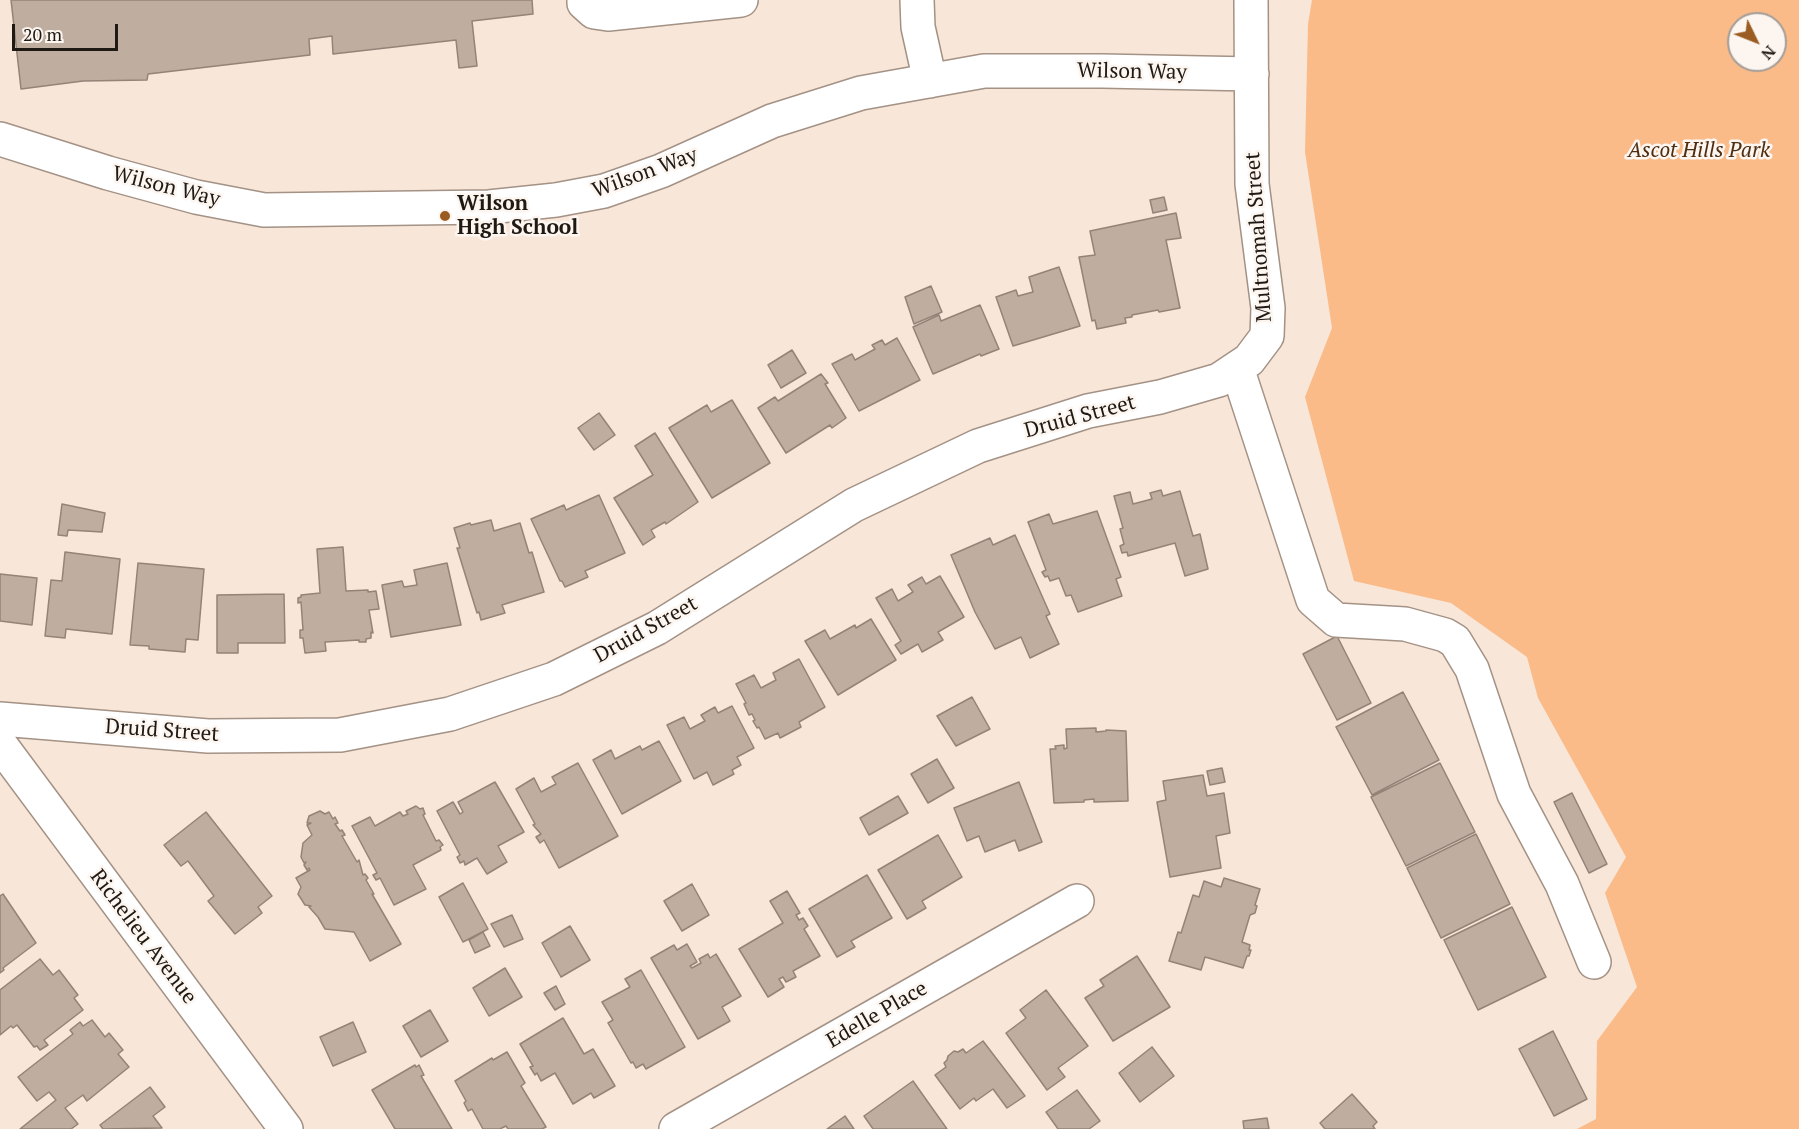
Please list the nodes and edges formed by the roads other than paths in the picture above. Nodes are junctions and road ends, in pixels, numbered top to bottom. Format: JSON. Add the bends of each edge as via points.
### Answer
{"nodes":[{"id":1,"x":584,"y":0,"type":"edge"},
{"id":2,"x":741,"y":0,"type":"edge"},
{"id":3,"x":917,"y":0,"type":"edge"},
{"id":4,"x":1251,"y":0,"type":"edge"},
{"id":5,"x":1252,"y":74,"type":"junction"},
{"id":6,"x":930,"y":81,"type":"junction"},
{"id":7,"x":0,"y":139,"type":"edge"},
{"id":8,"x":1243,"y":364,"type":"junction"},
{"id":9,"x":0,"y":719,"type":"edge"},
{"id":10,"x":0,"y":744,"type":"edge"},
{"id":11,"x":1077,"y":901,"type":"dead end"},
{"id":12,"x":1594,"y":962,"type":"dead end"},
{"id":13,"x":286,"y":1129,"type":"edge"},
{"id":14,"x":676,"y":1129,"type":"edge"}],
"edges":[{"from":1,"to":2,"type":"street","via":[[594,12],[608,14]]},
{"from":3,"to":6,"type":"street","via":[[918,27]]},
{"from":4,"to":5,"type":"street","name":"Multnomah Street"},
{"from":5,"to":6,"type":"street","name":"Wilson Way","via":[[984,71]]},
{"from":5,"to":8,"type":"street","name":"Multnomah Street","via":[[1252,184],[1268,308],[1266,336]]},
{"from":6,"to":7,"type":"street","name":"Wilson Way","via":[[861,93],[772,121],[661,171],[604,191],[489,207],[264,210],[196,197]]},
{"from":8,"to":9,"type":"street","name":"Druid Street","via":[[1219,380],[1088,411],[978,446],[854,505],[647,633],[554,679],[450,714],[340,735],[208,736]]},
{"from":8,"to":12,"type":"street","via":[[1313,600],[1336,620],[1406,624],[1455,641],[1472,669],[1514,794],[1562,884]]},
{"from":10,"to":13,"type":"street","name":"Richelieu Avenue"},
{"from":11,"to":14,"type":"street","name":"Edelle Place"}]}
